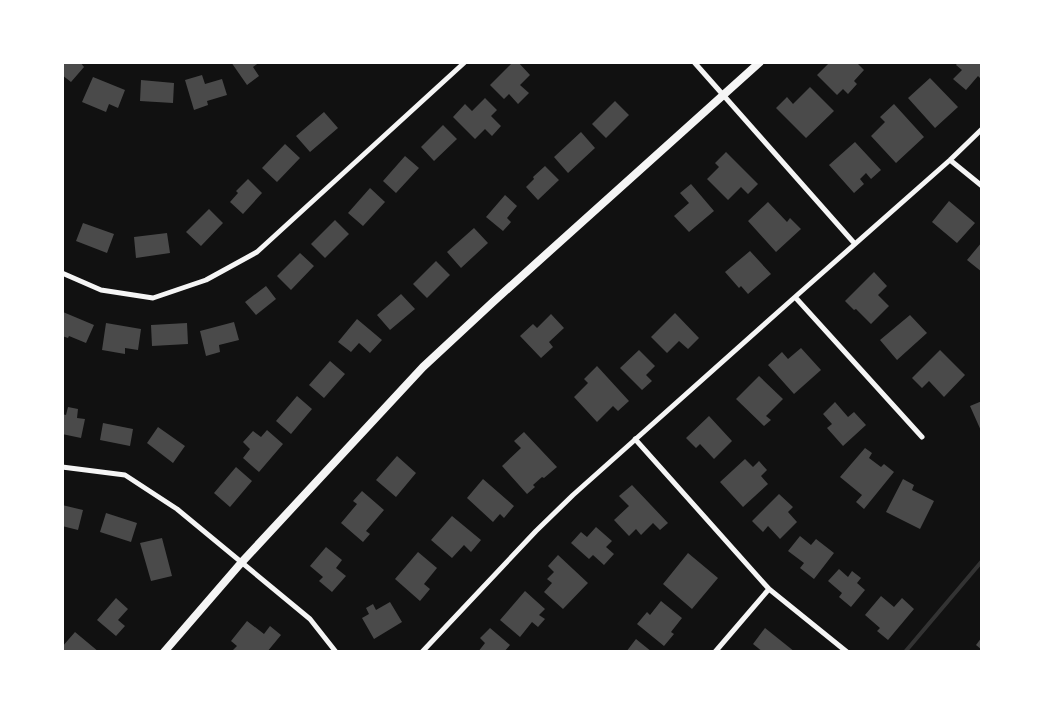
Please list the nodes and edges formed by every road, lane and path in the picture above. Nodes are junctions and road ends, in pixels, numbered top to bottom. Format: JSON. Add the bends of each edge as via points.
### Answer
{"nodes":[{"id":1,"x":465,"y":62,"type":"edge"},
{"id":2,"x":694,"y":62,"type":"edge"},
{"id":3,"x":760,"y":62,"type":"edge"},
{"id":4,"x":724,"y":95,"type":"junction"},
{"id":5,"x":982,"y":129,"type":"edge"},
{"id":6,"x":950,"y":160,"type":"junction"},
{"id":7,"x":982,"y":186,"type":"edge"},
{"id":8,"x":855,"y":244,"type":"junction"},
{"id":9,"x":62,"y":273,"type":"edge"},
{"id":10,"x":795,"y":297,"type":"junction"},
{"id":11,"x":922,"y":437,"type":"dead end"},
{"id":12,"x":635,"y":439,"type":"junction"},
{"id":13,"x":62,"y":466,"type":"edge"},
{"id":14,"x":241,"y":563,"type":"junction"},
{"id":15,"x":769,"y":589,"type":"junction"},
{"id":16,"x":164,"y":652,"type":"edge"},
{"id":17,"x":336,"y":652,"type":"edge"},
{"id":18,"x":422,"y":652,"type":"edge"},
{"id":19,"x":715,"y":652,"type":"edge"},
{"id":20,"x":847,"y":652,"type":"edge"}],
"edges":[{"from":1,"to":9,"type":"street","via":[[258,252],[206,280],[154,298],[102,290]]},
{"from":2,"to":4,"type":"street"},
{"from":3,"to":4,"type":"street"},
{"from":4,"to":8,"type":"street"},
{"from":4,"to":14,"type":"street","via":[[423,367]]},
{"from":5,"to":6,"type":"street"},
{"from":6,"to":7,"type":"street"},
{"from":6,"to":8,"type":"street"},
{"from":8,"to":10,"type":"street"},
{"from":10,"to":11,"type":"street"},
{"from":10,"to":12,"type":"street"},
{"from":12,"to":15,"type":"street"},
{"from":12,"to":18,"type":"street","via":[[536,531]]},
{"from":13,"to":14,"type":"street","via":[[125,475],[177,509]]},
{"from":14,"to":16,"type":"street"},
{"from":14,"to":17,"type":"street","via":[[310,619]]},
{"from":15,"to":19,"type":"street"},
{"from":15,"to":20,"type":"street"}]}
